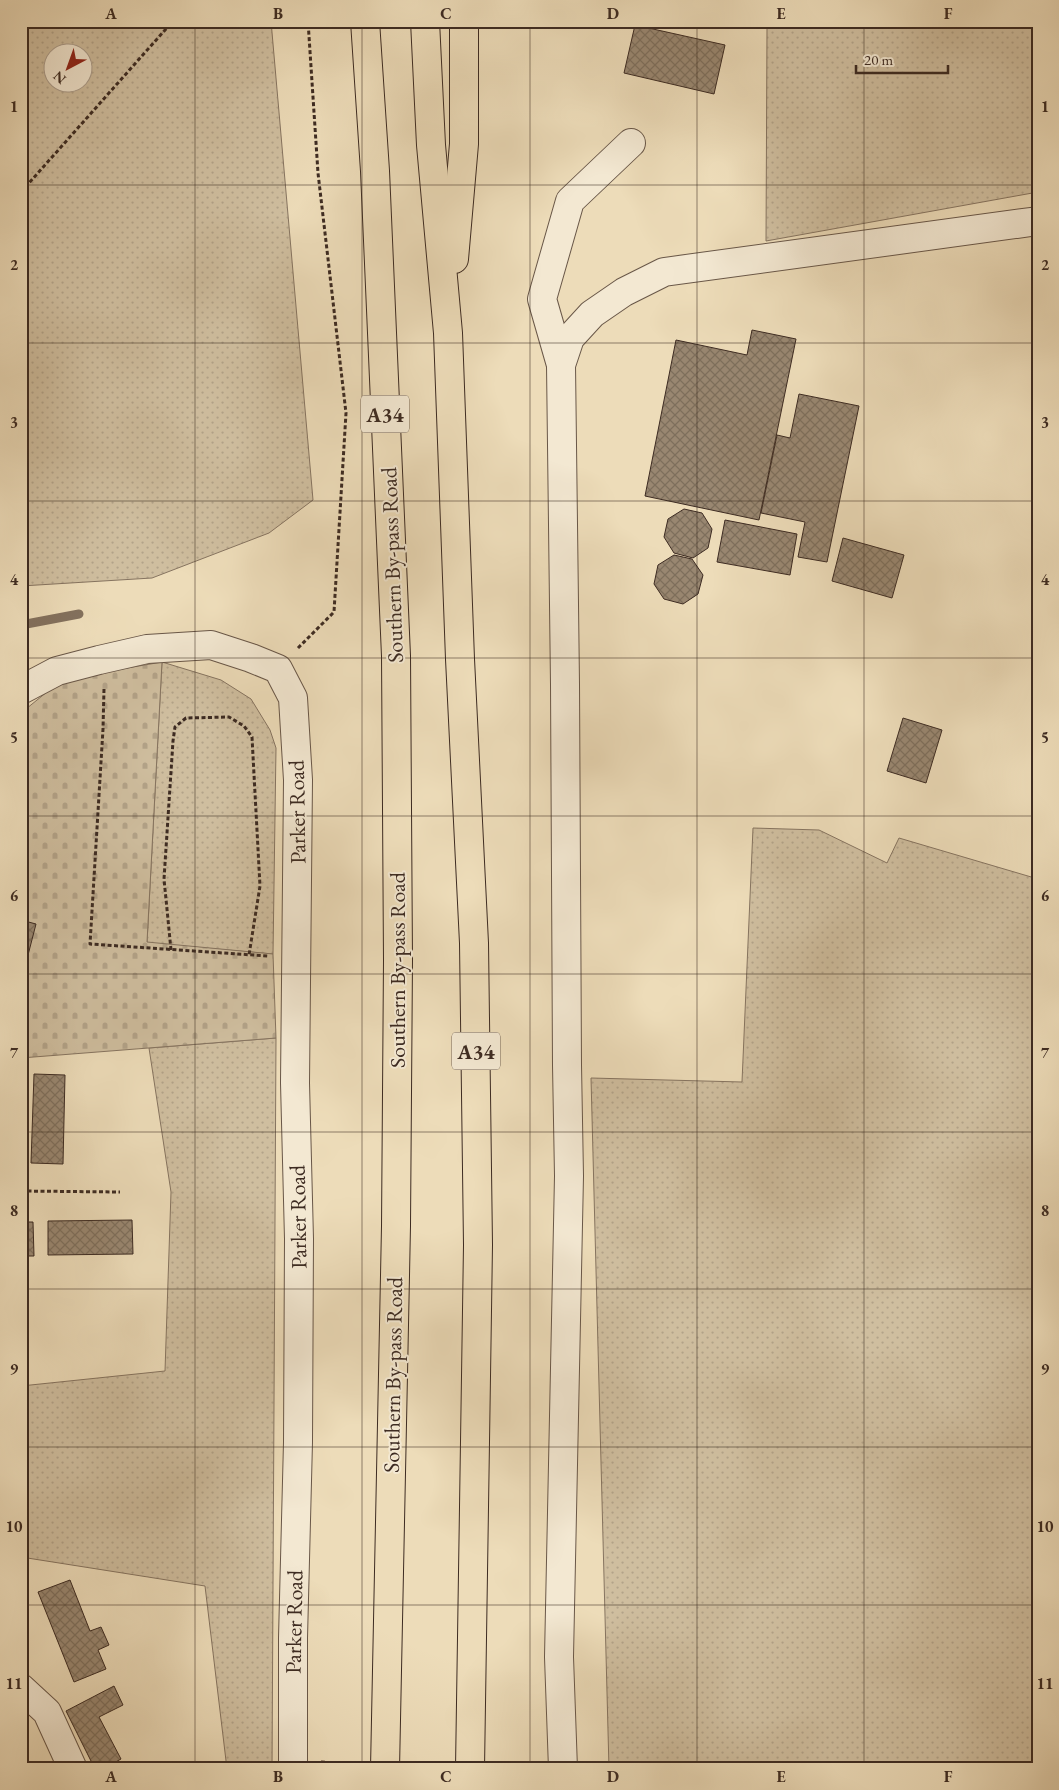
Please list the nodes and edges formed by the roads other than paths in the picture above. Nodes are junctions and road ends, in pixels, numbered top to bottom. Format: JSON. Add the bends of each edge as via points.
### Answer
{"nodes":[{"id":1,"x":353,"y":21,"type":"edge"},
{"id":2,"x":365,"y":21,"type":"edge"},
{"id":3,"x":425,"y":21,"type":"edge"},
{"id":4,"x":464,"y":21,"type":"edge"},
{"id":5,"x":631,"y":143,"type":"dead end"},
{"id":6,"x":374,"y":171,"type":"junction"},
{"id":7,"x":1038,"y":221,"type":"edge"},
{"id":8,"x":448,"y":333,"type":"junction"},
{"id":9,"x":561,"y":365,"type":"junction"},
{"id":10,"x":21,"y":690,"type":"edge"},
{"id":11,"x":21,"y":1688,"type":"edge"},
{"id":12,"x":293,"y":1765,"type":"edge"},
{"id":13,"x":384,"y":1767,"type":"edge"},
{"id":14,"x":73,"y":1769,"type":"edge"},
{"id":15,"x":470,"y":1769,"type":"edge"},
{"id":16,"x":562,"y":1769,"type":"edge"}],
"edges":[{"from":1,"to":6,"type":"highway"},
{"from":2,"to":6,"type":"highway","number":"A34"},
{"from":3,"to":8,"type":"highway","number":"A34","via":[[431,145]]},
{"from":4,"to":8,"type":"highway","via":[[464,144]]},
{"from":5,"to":9,"type":"street","via":[[570,201],[542,299]]},
{"from":6,"to":13,"type":"highway","name":"Southern By-pass Road","number":"A34","via":[[396,656],[398,960],[396,1226]]},
{"from":7,"to":9,"type":"street","via":[[664,272],[624,292],[592,314],[570,338]]},
{"from":8,"to":15,"type":"highway","number":"A34","via":[[474,943],[478,1245]]},
{"from":9,"to":16,"type":"street","via":[[569,1176],[559,1657]]},
{"from":10,"to":12,"type":"street","name":"Parker Road","via":[[58,670],[99,660],[147,649],[211,645],[278,669],[293,698],[298,780],[295,1082],[299,1259]]},
{"from":11,"to":14,"type":"street","via":[[48,1712]]}]}
